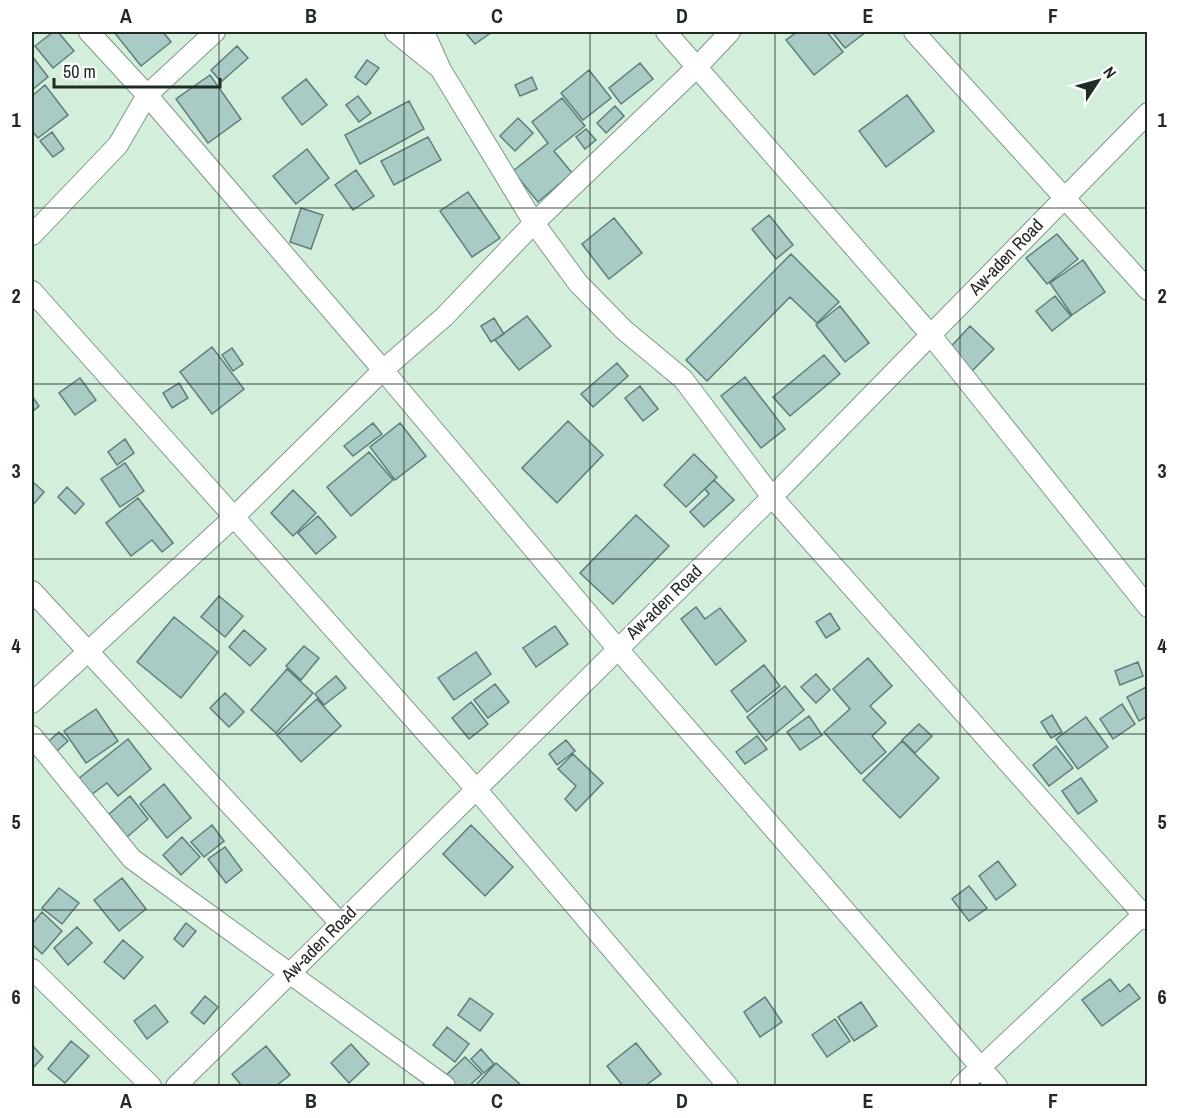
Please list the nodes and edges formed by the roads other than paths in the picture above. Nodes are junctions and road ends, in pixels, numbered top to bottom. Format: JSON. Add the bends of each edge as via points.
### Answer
{"nodes":[{"id":1,"x":89,"y":32,"type":"edge"},
{"id":2,"x":215,"y":32,"type":"edge"},
{"id":3,"x":395,"y":32,"type":"edge"},
{"id":4,"x":424,"y":32,"type":"edge"},
{"id":5,"x":666,"y":32,"type":"edge"},
{"id":6,"x":730,"y":32,"type":"edge"},
{"id":7,"x":914,"y":32,"type":"edge"},
{"id":8,"x":697,"y":67,"type":"junction"},
{"id":9,"x":441,"y":70,"type":"junction"},
{"id":10,"x":147,"y":95,"type":"junction"},
{"id":11,"x":1148,"y":113,"type":"edge"},
{"id":12,"x":1065,"y":196,"type":"junction"},
{"id":13,"x":534,"y":223,"type":"junction"},
{"id":14,"x":32,"y":235,"type":"edge"},
{"id":15,"x":1148,"y":290,"type":"edge"},
{"id":16,"x":32,"y":291,"type":"edge"},
{"id":17,"x":930,"y":334,"type":"junction"},
{"id":18,"x":383,"y":370,"type":"junction"},
{"id":19,"x":772,"y":497,"type":"junction"},
{"id":20,"x":234,"y":517,"type":"junction"},
{"id":21,"x":32,"y":591,"type":"edge"},
{"id":22,"x":1148,"y":607,"type":"edge"},
{"id":23,"x":617,"y":648,"type":"junction"},
{"id":24,"x":89,"y":651,"type":"junction"},
{"id":25,"x":32,"y":703,"type":"edge"},
{"id":26,"x":32,"y":736,"type":"edge"},
{"id":27,"x":476,"y":789,"type":"junction"},
{"id":28,"x":1146,"y":915,"type":"edge"},
{"id":29,"x":340,"y":923,"type":"junction"},
{"id":30,"x":32,"y":969,"type":"edge"},
{"id":31,"x":981,"y":1068,"type":"junction"},
{"id":32,"x":151,"y":1086,"type":"edge"},
{"id":33,"x":176,"y":1086,"type":"edge"},
{"id":34,"x":445,"y":1086,"type":"edge"},
{"id":35,"x":728,"y":1086,"type":"edge"},
{"id":36,"x":961,"y":1086,"type":"edge"},
{"id":37,"x":997,"y":1086,"type":"edge"}],
"edges":[{"from":1,"to":10,"type":"street"},
{"from":2,"to":10,"type":"street"},
{"from":3,"to":9,"type":"street"},
{"from":4,"to":9,"type":"street"},
{"from":5,"to":8,"type":"street"},
{"from":6,"to":8,"type":"street"},
{"from":7,"to":12,"type":"street"},
{"from":8,"to":13,"type":"street"},
{"from":8,"to":17,"type":"street"},
{"from":9,"to":13,"type":"street"},
{"from":10,"to":14,"type":"street","via":[[117,145]]},
{"from":10,"to":18,"type":"street"},
{"from":11,"to":12,"type":"street","name":"Aw-aden Road"},
{"from":12,"to":15,"type":"street"},
{"from":12,"to":17,"type":"street","name":"Aw-aden Road"},
{"from":13,"to":18,"type":"street","via":[[444,317]]},
{"from":13,"to":19,"type":"street","via":[[578,283],[616,322],[683,379]]},
{"from":16,"to":20,"type":"street"},
{"from":17,"to":19,"type":"street","name":"Aw-aden Road"},
{"from":17,"to":22,"type":"street"},
{"from":18,"to":20,"type":"street"},
{"from":18,"to":23,"type":"street"},
{"from":19,"to":23,"type":"street","name":"Aw-aden Road"},
{"from":19,"to":28,"type":"street"},
{"from":20,"to":24,"type":"street"},
{"from":20,"to":27,"type":"street"},
{"from":21,"to":24,"type":"street"},
{"from":23,"to":27,"type":"street","name":"Aw-aden Road"},
{"from":23,"to":31,"type":"street"},
{"from":24,"to":25,"type":"street"},
{"from":24,"to":29,"type":"street"},
{"from":26,"to":34,"type":"street","via":[[132,859]]},
{"from":27,"to":29,"type":"street","name":"Aw-aden Road"},
{"from":27,"to":35,"type":"street"},
{"from":28,"to":31,"type":"street"},
{"from":29,"to":33,"type":"street","name":"Aw-aden Road"},
{"from":30,"to":32,"type":"street"},
{"from":31,"to":36,"type":"street"},
{"from":31,"to":37,"type":"street"}]}
